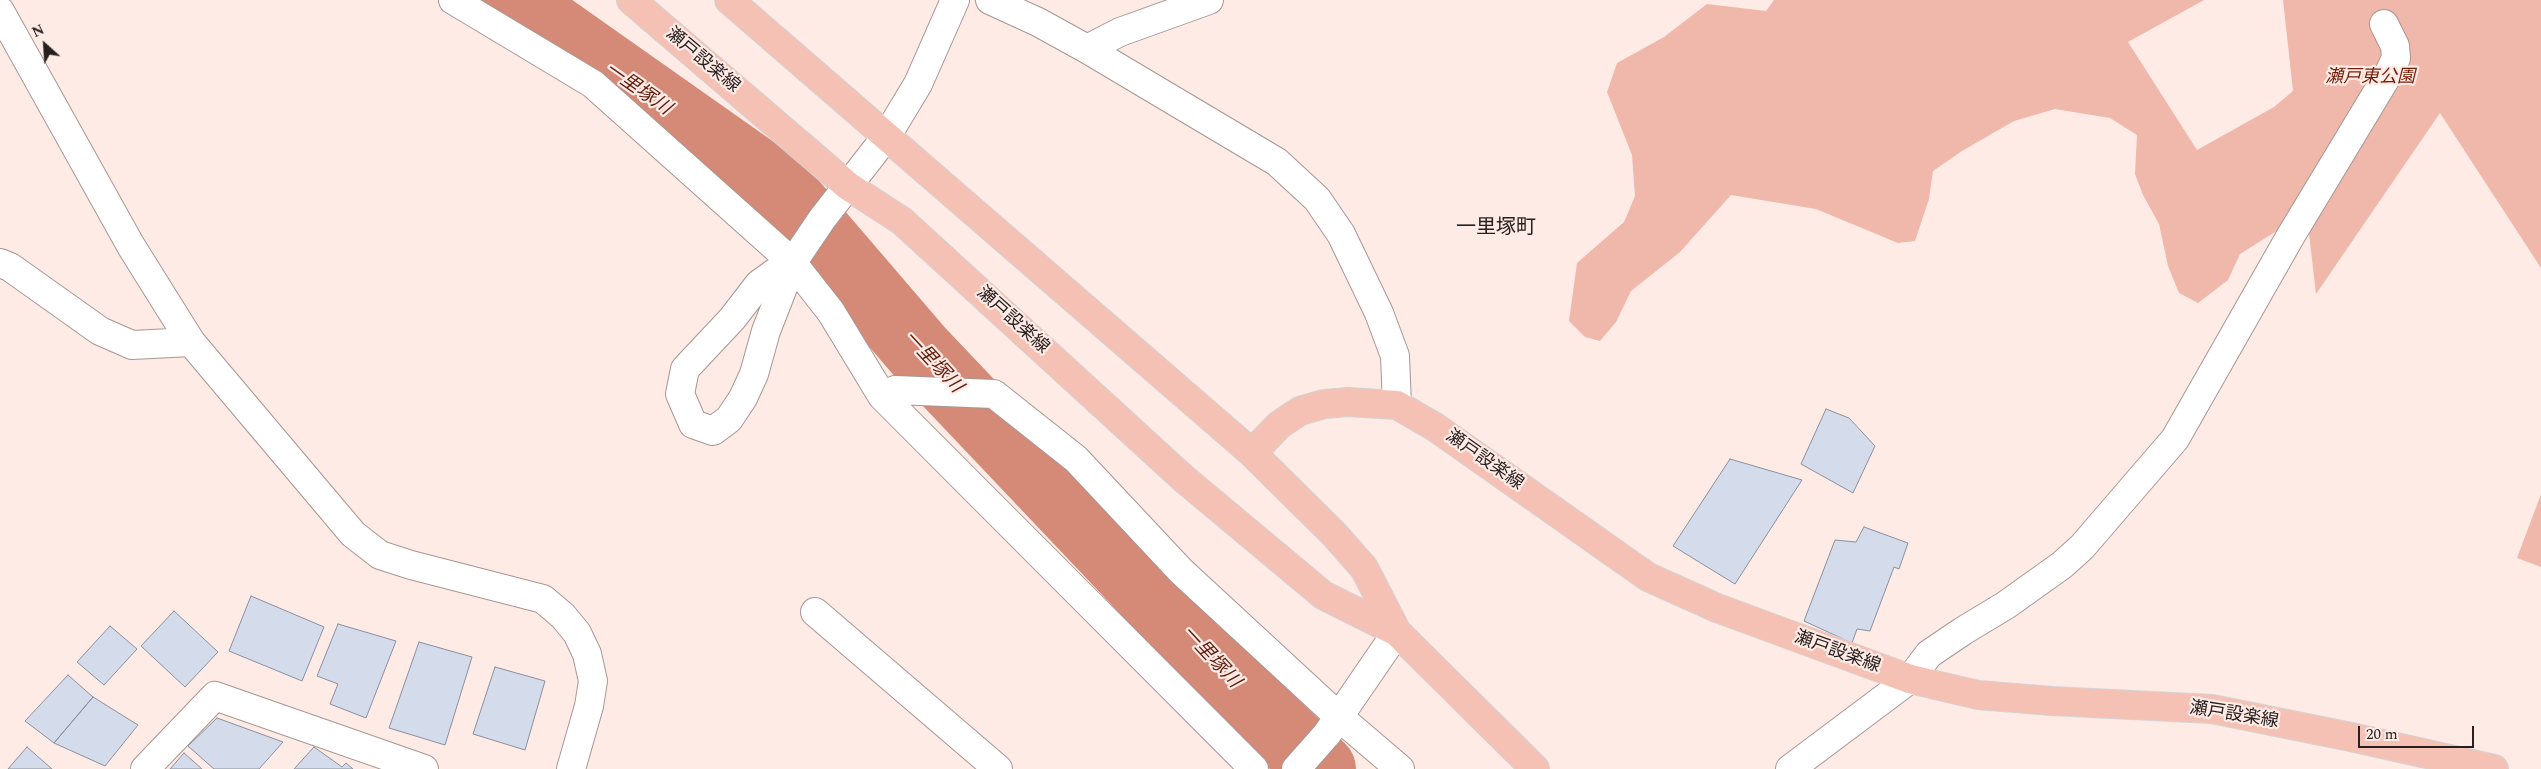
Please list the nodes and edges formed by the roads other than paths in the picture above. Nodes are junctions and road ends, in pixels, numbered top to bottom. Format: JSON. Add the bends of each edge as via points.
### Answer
{"nodes":[{"id":1,"x":453,"y":0,"type":"edge"},
{"id":2,"x":631,"y":0,"type":"edge"},
{"id":3,"x":729,"y":0,"type":"edge"},
{"id":4,"x":955,"y":0,"type":"edge"},
{"id":5,"x":990,"y":0,"type":"edge"},
{"id":6,"x":1209,"y":0,"type":"edge"},
{"id":7,"x":3,"y":24,"type":"edge"},
{"id":8,"x":2384,"y":24,"type":"dead end"},
{"id":9,"x":1087,"y":49,"type":"junction"},
{"id":10,"x":886,"y":137,"type":"junction"},
{"id":11,"x":848,"y":186,"type":"junction"},
{"id":12,"x":794,"y":258,"type":"junction"},
{"id":13,"x":0,"y":263,"type":"edge"},
{"id":14,"x":191,"y":342,"type":"junction"},
{"id":15,"x":889,"y":393,"type":"junction"},
{"id":16,"x":1397,"y":405,"type":"junction"},
{"id":17,"x":1252,"y":453,"type":"junction"},
{"id":18,"x":814,"y":612,"type":"dead end"},
{"id":19,"x":1397,"y":632,"type":"junction"},
{"id":20,"x":1910,"y":680,"type":"junction"},
{"id":21,"x":1333,"y":726,"type":"junction"},
{"id":22,"x":146,"y":769,"type":"edge"},
{"id":23,"x":424,"y":769,"type":"edge"},
{"id":24,"x":570,"y":769,"type":"edge"},
{"id":25,"x":998,"y":769,"type":"edge"},
{"id":26,"x":1254,"y":769,"type":"edge"},
{"id":27,"x":1296,"y":769,"type":"edge"},
{"id":28,"x":1400,"y":769,"type":"edge"},
{"id":29,"x":1535,"y":769,"type":"edge"},
{"id":30,"x":1790,"y":769,"type":"edge"},
{"id":31,"x":2494,"y":769,"type":"edge"}],
"edges":[{"from":1,"to":12,"type":"street","via":[[593,84]]},
{"from":2,"to":11,"type":"main road","name":"瀬戸設楽線"},
{"from":3,"to":10,"type":"main road","name":"瀬戸設楽線"},
{"from":4,"to":10,"type":"street","via":[[918,84]]},
{"from":5,"to":9,"type":"street"},
{"from":6,"to":9,"type":"street","via":[[1120,32]]},
{"from":7,"to":14,"type":"street","via":[[131,246]]},
{"from":8,"to":20,"type":"street","via":[[2396,58],[2390,73],[2290,237],[2175,439],[2082,547],[2006,605],[1929,654]]},
{"from":9,"to":16,"type":"street","via":[[1277,162],[1316,199],[1341,234],[1379,313],[1395,356]]},
{"from":10,"to":11,"type":"street"},
{"from":10,"to":17,"type":"main road","name":"瀬戸設楽線"},
{"from":11,"to":12,"type":"street"},
{"from":11,"to":19,"type":"main road","name":"瀬戸設楽線","via":[[902,221],[1183,478],[1323,596]]},
{"from":12,"to":12,"type":"street","via":[[743,398],[729,419],[713,431],[693,424],[680,394],[685,370],[759,284]]},
{"from":12,"to":15,"type":"street"},
{"from":13,"to":14,"type":"street","via":[[100,331],[132,345]]},
{"from":14,"to":24,"type":"street","via":[[352,534],[380,555],[411,566],[543,598],[563,616],[587,654],[593,681]]},
{"from":15,"to":21,"type":"street","via":[[994,394],[1076,459]]},
{"from":15,"to":26,"type":"street"},
{"from":16,"to":17,"type":"main road","name":"瀬戸設楽線","via":[[1348,402],[1300,411]]},
{"from":16,"to":20,"type":"main road","name":"瀬戸設楽線","via":[[1435,427],[1648,577],[1717,608]]},
{"from":17,"to":19,"type":"main road","name":"瀬戸設楽線","via":[[1364,568]]},
{"from":18,"to":25,"type":"street"},
{"from":19,"to":21,"type":"street"},
{"from":19,"to":29,"type":"main road","name":"瀬戸設楽線"},
{"from":20,"to":30,"type":"street"},
{"from":20,"to":31,"type":"main road","name":"瀬戸設楽線","via":[[1978,695],[2212,708]]},
{"from":21,"to":27,"type":"street"},
{"from":21,"to":28,"type":"street"},
{"from":22,"to":23,"type":"street","via":[[215,696]]}]}
